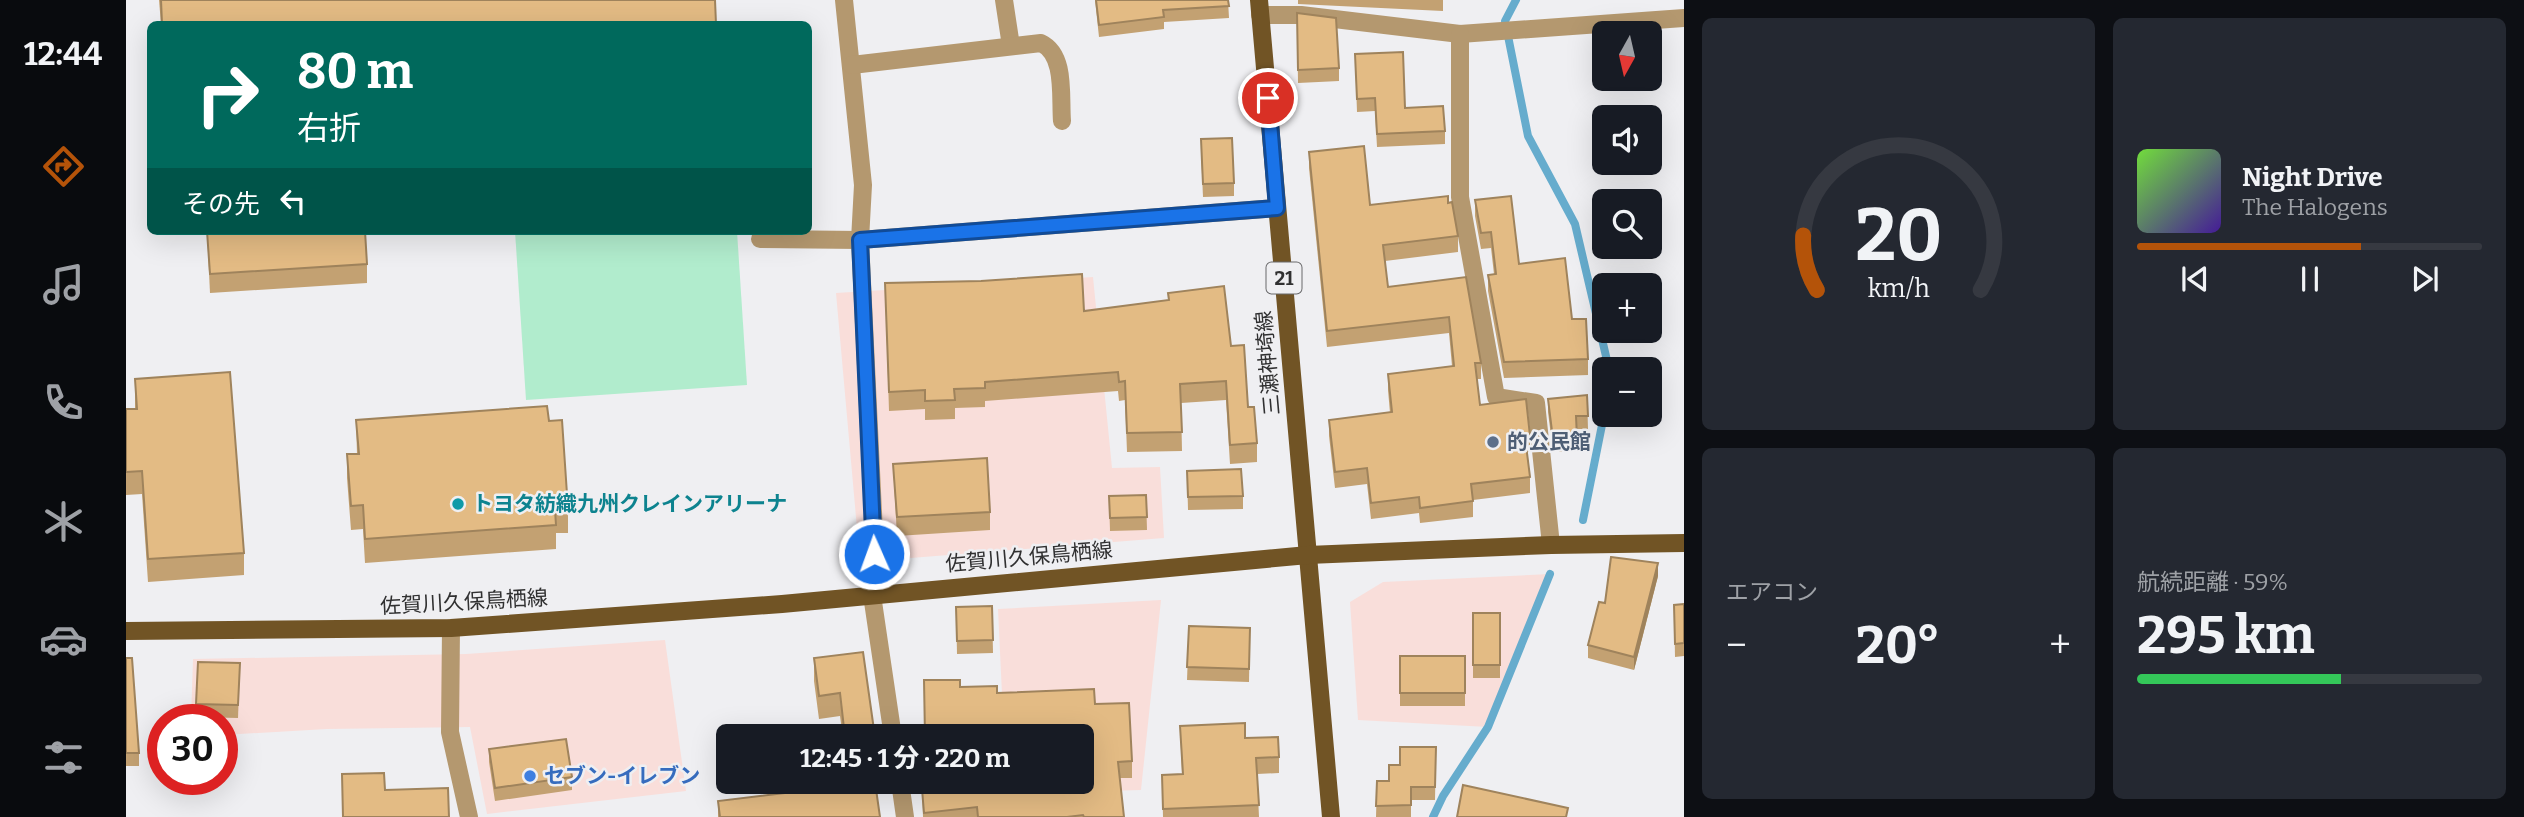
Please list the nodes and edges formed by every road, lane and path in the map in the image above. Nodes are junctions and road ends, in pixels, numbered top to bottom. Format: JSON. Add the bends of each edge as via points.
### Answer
{"nodes":[{"id":1,"x":844,"y":0,"type":"edge"},
{"id":2,"x":1004,"y":0,"type":"edge"},
{"id":3,"x":1260,"y":8,"type":"edge"},
{"id":4,"x":1684,"y":18,"type":"edge"},
{"id":5,"x":1460,"y":34,"type":"junction"},
{"id":6,"x":1011,"y":47,"type":"junction"},
{"id":7,"x":852,"y":65,"type":"junction"},
{"id":8,"x":1062,"y":121,"type":"dead end"},
{"id":9,"x":1277,"y":208,"type":"junction"},
{"id":10,"x":760,"y":239,"type":"dead end"},
{"id":11,"x":860,"y":240,"type":"junction"},
{"id":12,"x":1684,"y":543,"type":"edge"},
{"id":13,"x":1551,"y":545,"type":"junction"},
{"id":14,"x":1308,"y":555,"type":"junction"},
{"id":15,"x":872,"y":595,"type":"junction"},
{"id":16,"x":451,"y":628,"type":"junction"},
{"id":17,"x":126,"y":631,"type":"edge"},
{"id":18,"x":891,"y":724,"type":"edge"},
{"id":19,"x":902,"y":794,"type":"edge"},
{"id":20,"x":469,"y":817,"type":"edge"},
{"id":21,"x":905,"y":817,"type":"edge"},
{"id":22,"x":1331,"y":817,"type":"edge"}],
"edges":[{"from":1,"to":7,"type":"street"},
{"from":2,"to":6,"type":"street"},
{"from":3,"to":5,"type":"street"},
{"from":3,"to":9,"type":"main road","name":"三瀬神埼線","number":"21"},
{"from":4,"to":5,"type":"street"},
{"from":5,"to":13,"type":"street","via":[[1460,197],[1496,397],[1535,403]]},
{"from":6,"to":7,"type":"street"},
{"from":6,"to":8,"type":"street","via":[[1041,43],[1052,48],[1057,58]]},
{"from":7,"to":11,"type":"street","via":[[863,185]]},
{"from":9,"to":11,"type":"street"},
{"from":9,"to":14,"type":"main road","name":"三瀬神埼線","number":"21"},
{"from":10,"to":11,"type":"street"},
{"from":11,"to":15,"type":"street"},
{"from":12,"to":13,"type":"main road","name":"佐賀川久保鳥栖線"},
{"from":13,"to":14,"type":"main road","name":"佐賀川久保鳥栖線"},
{"from":14,"to":15,"type":"main road","name":"佐賀川久保鳥栖線"},
{"from":14,"to":22,"type":"main road","number":"21"},
{"from":15,"to":16,"type":"main road","name":"佐賀川久保鳥栖線"},
{"from":15,"to":18,"type":"street"},
{"from":16,"to":17,"type":"main road","name":"佐賀川久保鳥栖線"},
{"from":16,"to":20,"type":"street","via":[[450,732]]},
{"from":19,"to":21,"type":"street"}]}
